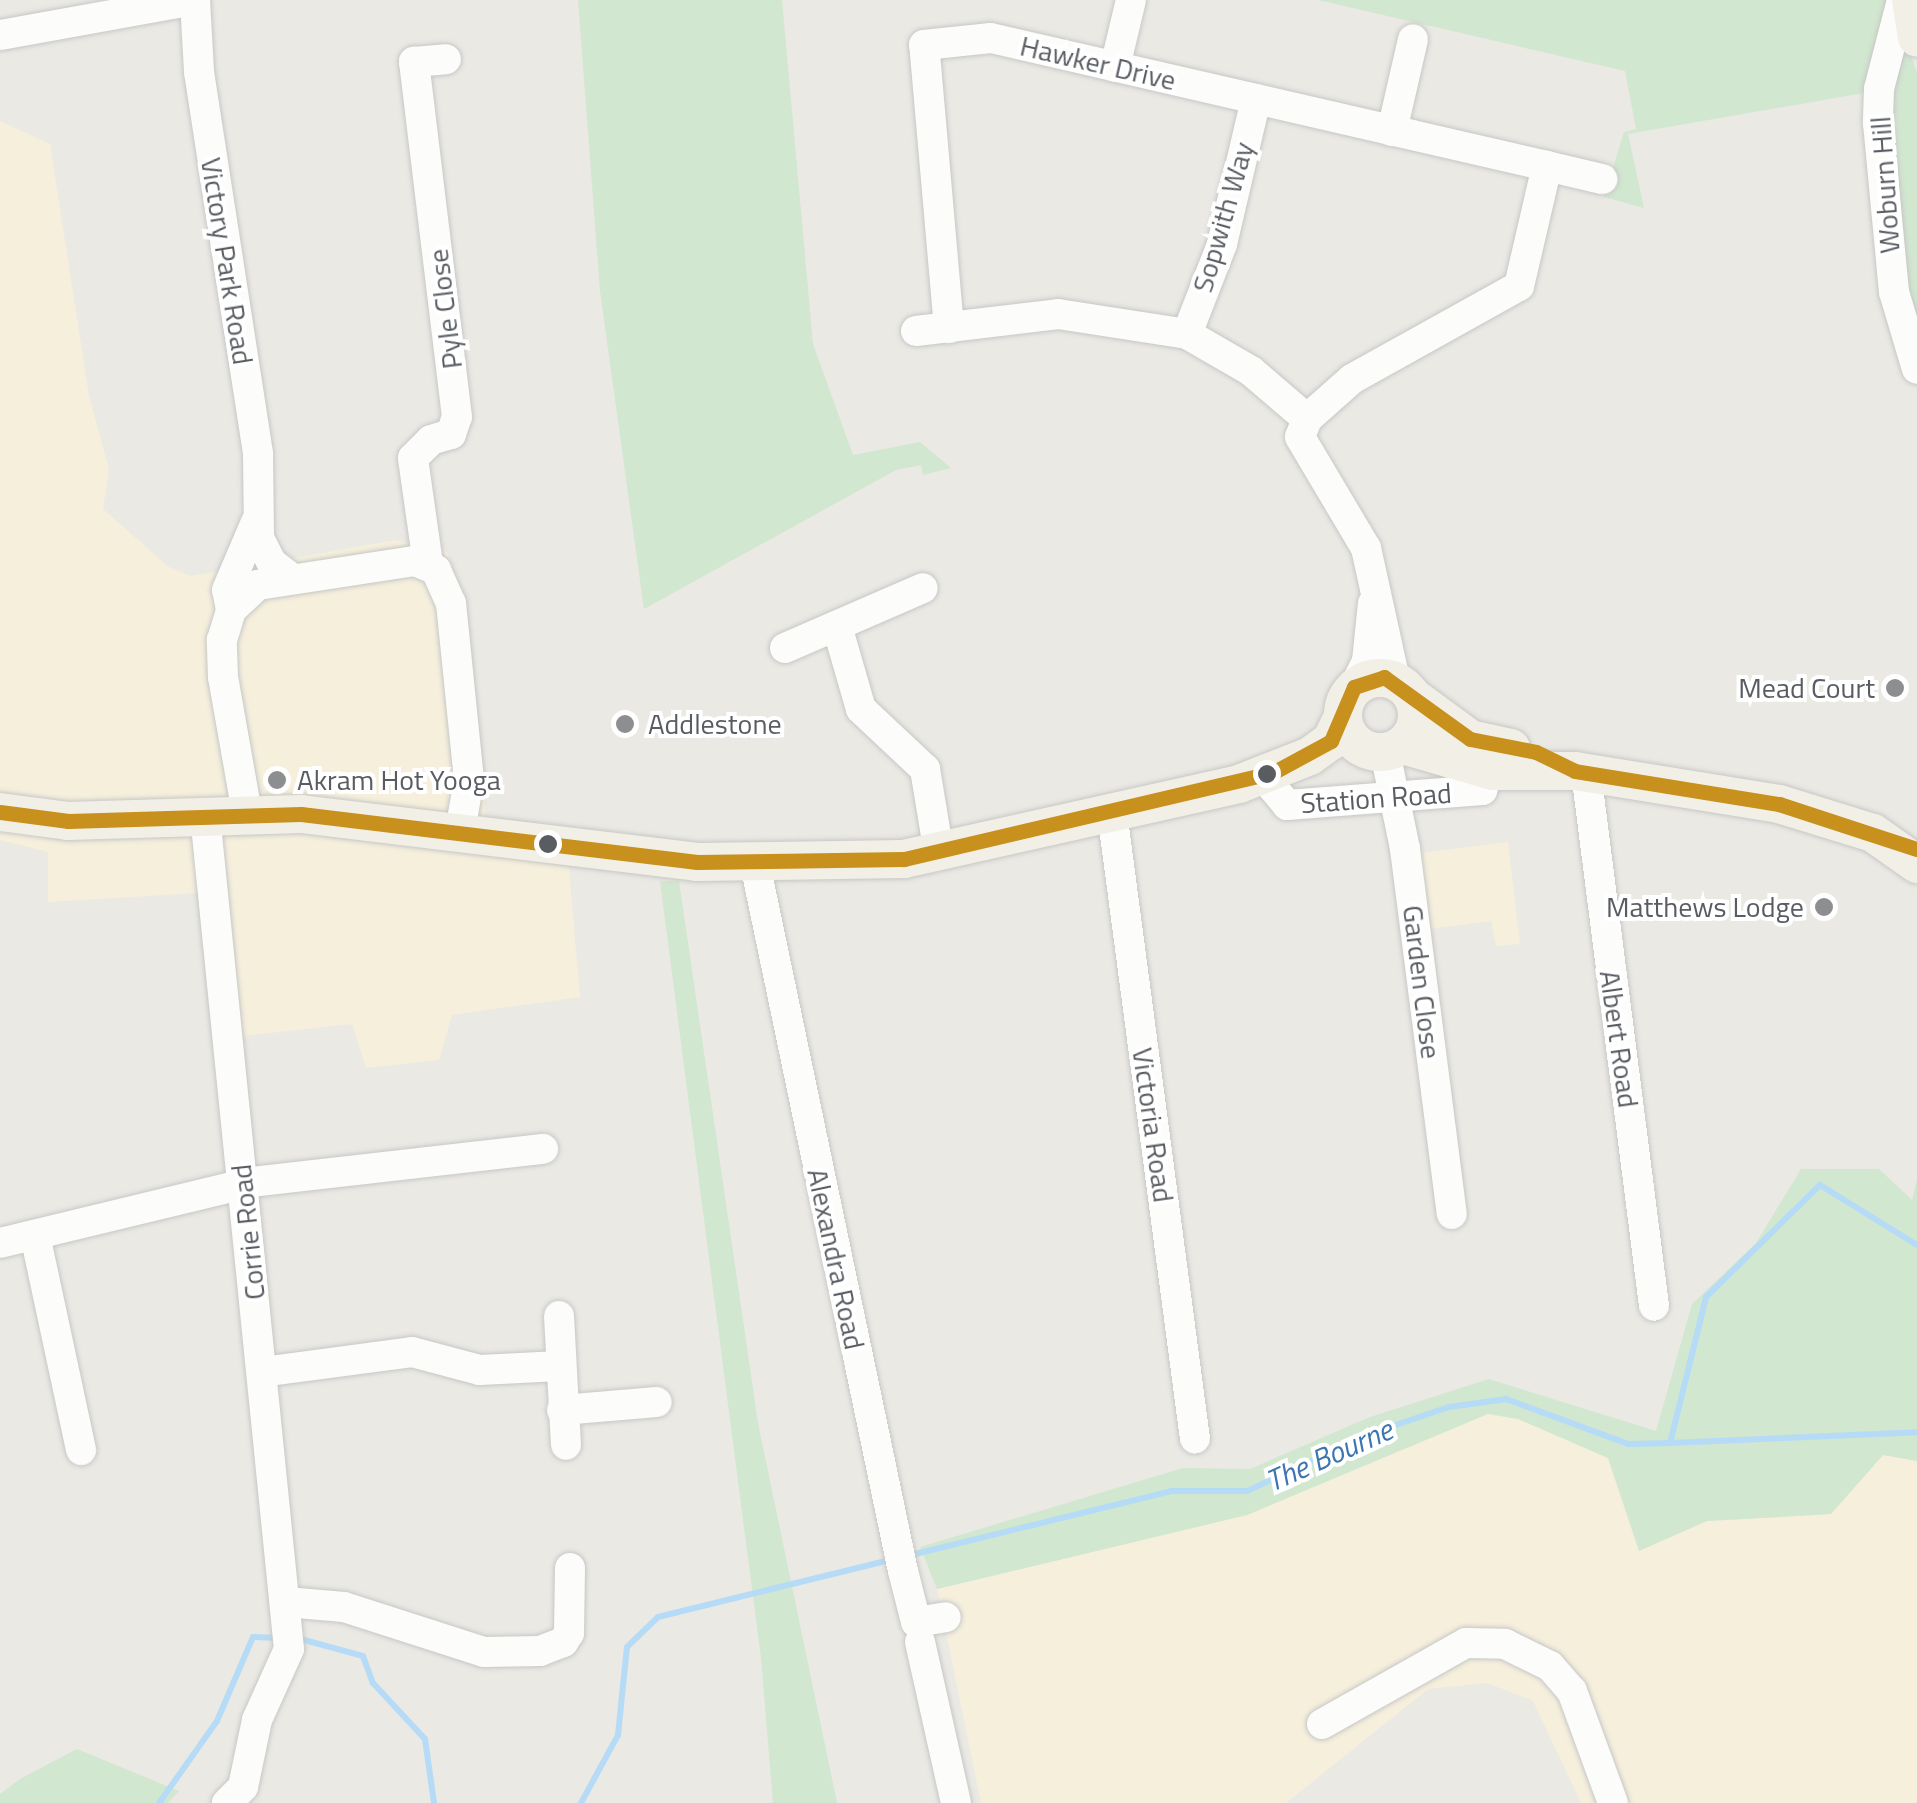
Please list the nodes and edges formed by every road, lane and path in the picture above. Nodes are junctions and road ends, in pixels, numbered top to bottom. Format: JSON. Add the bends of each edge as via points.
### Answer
{"nodes":[{"id":1,"x":195,"y":0,"type":"edge"},
{"id":2,"x":1131,"y":0,"type":"edge"},
{"id":3,"x":1902,"y":0,"type":"edge"},
{"id":4,"x":1911,"y":0,"type":"edge"},
{"id":5,"x":0,"y":34,"type":"edge"},
{"id":6,"x":1917,"y":38,"type":"edge"},
{"id":7,"x":1413,"y":39,"type":"dead end"},
{"id":8,"x":446,"y":58,"type":"dead end"},
{"id":9,"x":1115,"y":67,"type":"junction"},
{"id":10,"x":1256,"y":99,"type":"junction"},
{"id":11,"x":1392,"y":131,"type":"junction"},
{"id":12,"x":1547,"y":166,"type":"junction"},
{"id":13,"x":1602,"y":179,"type":"dead end"},
{"id":14,"x":949,"y":328,"type":"junction"},
{"id":15,"x":916,"y":331,"type":"dead end"},
{"id":16,"x":1186,"y":334,"type":"junction"},
{"id":17,"x":1917,"y":369,"type":"edge"},
{"id":18,"x":1307,"y":418,"type":"junction"},
{"id":19,"x":256,"y":522,"type":"junction"},
{"id":20,"x":428,"y":564,"type":"junction"},
{"id":21,"x":1375,"y":573,"type":"junction"},
{"id":22,"x":291,"y":578,"type":"junction"},
{"id":23,"x":923,"y":588,"type":"dead end"},
{"id":24,"x":231,"y":610,"type":"junction"},
{"id":25,"x":838,"y":626,"type":"junction"},
{"id":26,"x":785,"y":648,"type":"dead end"},
{"id":27,"x":1404,"y":689,"type":"junction"},
{"id":28,"x":1369,"y":730,"type":"junction"},
{"id":29,"x":1494,"y":758,"type":"junction"},
{"id":30,"x":1581,"y":772,"type":"junction"},
{"id":31,"x":1268,"y":774,"type":"junction"},
{"id":32,"x":1393,"y":796,"type":"junction"},
{"id":33,"x":0,"y":812,"type":"edge"},
{"id":34,"x":247,"y":812,"type":"junction"},
{"id":35,"x":1112,"y":812,"type":"junction"},
{"id":36,"x":204,"y":815,"type":"junction"},
{"id":37,"x":476,"y":833,"type":"junction"},
{"id":38,"x":1908,"y":852,"type":"edge"},
{"id":39,"x":940,"y":854,"type":"junction"},
{"id":40,"x":755,"y":864,"type":"junction"},
{"id":41,"x":542,"y":1149,"type":"dead end"},
{"id":42,"x":244,"y":1185,"type":"junction"},
{"id":43,"x":1452,"y":1214,"type":"dead end"},
{"id":44,"x":35,"y":1235,"type":"junction"},
{"id":45,"x":0,"y":1243,"type":"edge"},
{"id":46,"x":1654,"y":1306,"type":"dead end"},
{"id":47,"x":559,"y":1316,"type":"dead end"},
{"id":48,"x":560,"y":1366,"type":"junction"},
{"id":49,"x":262,"y":1372,"type":"junction"},
{"id":50,"x":657,"y":1402,"type":"dead end"},
{"id":51,"x":562,"y":1410,"type":"junction"},
{"id":52,"x":1195,"y":1439,"type":"dead end"},
{"id":53,"x":566,"y":1444,"type":"dead end"},
{"id":54,"x":81,"y":1450,"type":"dead end"},
{"id":55,"x":570,"y":1568,"type":"dead end"},
{"id":56,"x":946,"y":1617,"type":"dead end"},
{"id":57,"x":288,"y":1625,"type":"junction"},
{"id":58,"x":920,"y":1642,"type":"dead end"},
{"id":59,"x":1322,"y":1724,"type":"dead end"},
{"id":60,"x":245,"y":1798,"type":"edge"},
{"id":61,"x":956,"y":1803,"type":"edge"},
{"id":62,"x":1612,"y":1803,"type":"edge"}],
"edges":[{"from":1,"to":5,"type":"street"},
{"from":1,"to":19,"type":"street","name":"Victory Park Road","via":[[199,72],[258,454]]},
{"from":2,"to":9,"type":"street"},
{"from":3,"to":17,"type":"street","name":"Woburn Hill","via":[[1879,89],[1878,122],[1894,292]]},
{"from":4,"to":6,"type":"main road"},
{"from":7,"to":11,"type":"street"},
{"from":8,"to":20,"type":"street","name":"Pyle Close","via":[[414,62],[457,417],[451,434],[431,440],[412,458]]},
{"from":9,"to":10,"type":"street","name":"Hawker Drive"},
{"from":9,"to":14,"type":"street","name":"Hawker Drive","via":[[992,38],[924,44]]},
{"from":10,"to":11,"type":"street","name":"Hawker Drive"},
{"from":10,"to":16,"type":"street","name":"Sopwith Way","via":[[1222,244]]},
{"from":11,"to":12,"type":"street","name":"Hawker Drive"},
{"from":12,"to":13,"type":"street","name":"Hawker Drive"},
{"from":12,"to":18,"type":"street","via":[[1519,286],[1352,379]]},
{"from":14,"to":15,"type":"street"},
{"from":14,"to":16,"type":"street","via":[[1058,314]]},
{"from":16,"to":18,"type":"street","via":[[1251,372]]},
{"from":18,"to":21,"type":"street","via":[[1300,437],[1340,496]]},
{"from":19,"to":22,"type":"street","name":"Victory Park Road","via":[[261,548]]},
{"from":19,"to":24,"type":"street","name":"Victory Park Road","via":[[227,590]]},
{"from":20,"to":22,"type":"street","via":[[400,560]]},
{"from":20,"to":37,"type":"street","via":[[451,603]]},
{"from":21,"to":27,"type":"street"},
{"from":21,"to":28,"type":"street"},
{"from":22,"to":24,"type":"street","via":[[246,590]]},
{"from":23,"to":25,"type":"street"},
{"from":24,"to":34,"type":"street","name":"Victory Park Road","via":[[222,678]]},
{"from":25,"to":26,"type":"street"},
{"from":25,"to":39,"type":"street","via":[[861,710],[925,769]]},
{"from":27,"to":28,"type":"main road","via":[[1374,678]]},
{"from":27,"to":28,"type":"main road","via":[[1416,727]]},
{"from":27,"to":29,"type":"main road","name":"Station Road"},
{"from":28,"to":29,"type":"main road","name":"Station Road"},
{"from":28,"to":31,"type":"main road","name":"Station Road","via":[[1331,741]]},
{"from":28,"to":32,"type":"street","name":"Garden Close"},
{"from":29,"to":30,"type":"main road","name":"Station Road","via":[[1536,752]]},
{"from":29,"to":32,"type":"street","name":"Station Road","via":[[1482,790]]},
{"from":30,"to":38,"type":"main road","name":"Station Road","via":[[1779,804]]},
{"from":30,"to":46,"type":"street","name":"Albert Road"},
{"from":31,"to":32,"type":"street","name":"Station Road","via":[[1287,805]]},
{"from":31,"to":35,"type":"main road","name":"Station Road"},
{"from":32,"to":43,"type":"street","name":"Garden Close"},
{"from":33,"to":36,"type":"main road","name":"Station Road","via":[[68,821]]},
{"from":34,"to":36,"type":"main road","name":"Station Road"},
{"from":34,"to":37,"type":"main road","name":"Station Road"},
{"from":35,"to":39,"type":"main road","name":"Station Road"},
{"from":35,"to":52,"type":"street","name":"Victoria Road"},
{"from":36,"to":42,"type":"street","name":"Corrie Road"},
{"from":37,"to":40,"type":"main road","name":"Station Road"},
{"from":39,"to":40,"type":"main road","name":"Station Road"},
{"from":40,"to":56,"type":"street","name":"Alexandra Road","via":[[916,1622]]},
{"from":41,"to":42,"type":"street"},
{"from":42,"to":44,"type":"street"},
{"from":42,"to":49,"type":"street","name":"Corrie Road"},
{"from":44,"to":45,"type":"street"},
{"from":44,"to":54,"type":"street"},
{"from":47,"to":48,"type":"street"},
{"from":48,"to":49,"type":"street","via":[[480,1370],[412,1352]]},
{"from":48,"to":51,"type":"street"},
{"from":49,"to":57,"type":"street","name":"Corrie Road"},
{"from":50,"to":51,"type":"street"},
{"from":51,"to":53,"type":"street"},
{"from":55,"to":57,"type":"street","via":[[563,1642],[540,1651],[484,1652],[429,1624],[344,1607]]},
{"from":57,"to":60,"type":"street","via":[[257,1720]]},
{"from":58,"to":61,"type":"street"},
{"from":59,"to":62,"type":"street","via":[[1466,1643],[1505,1644],[1550,1666],[1575,1697]]}]}
